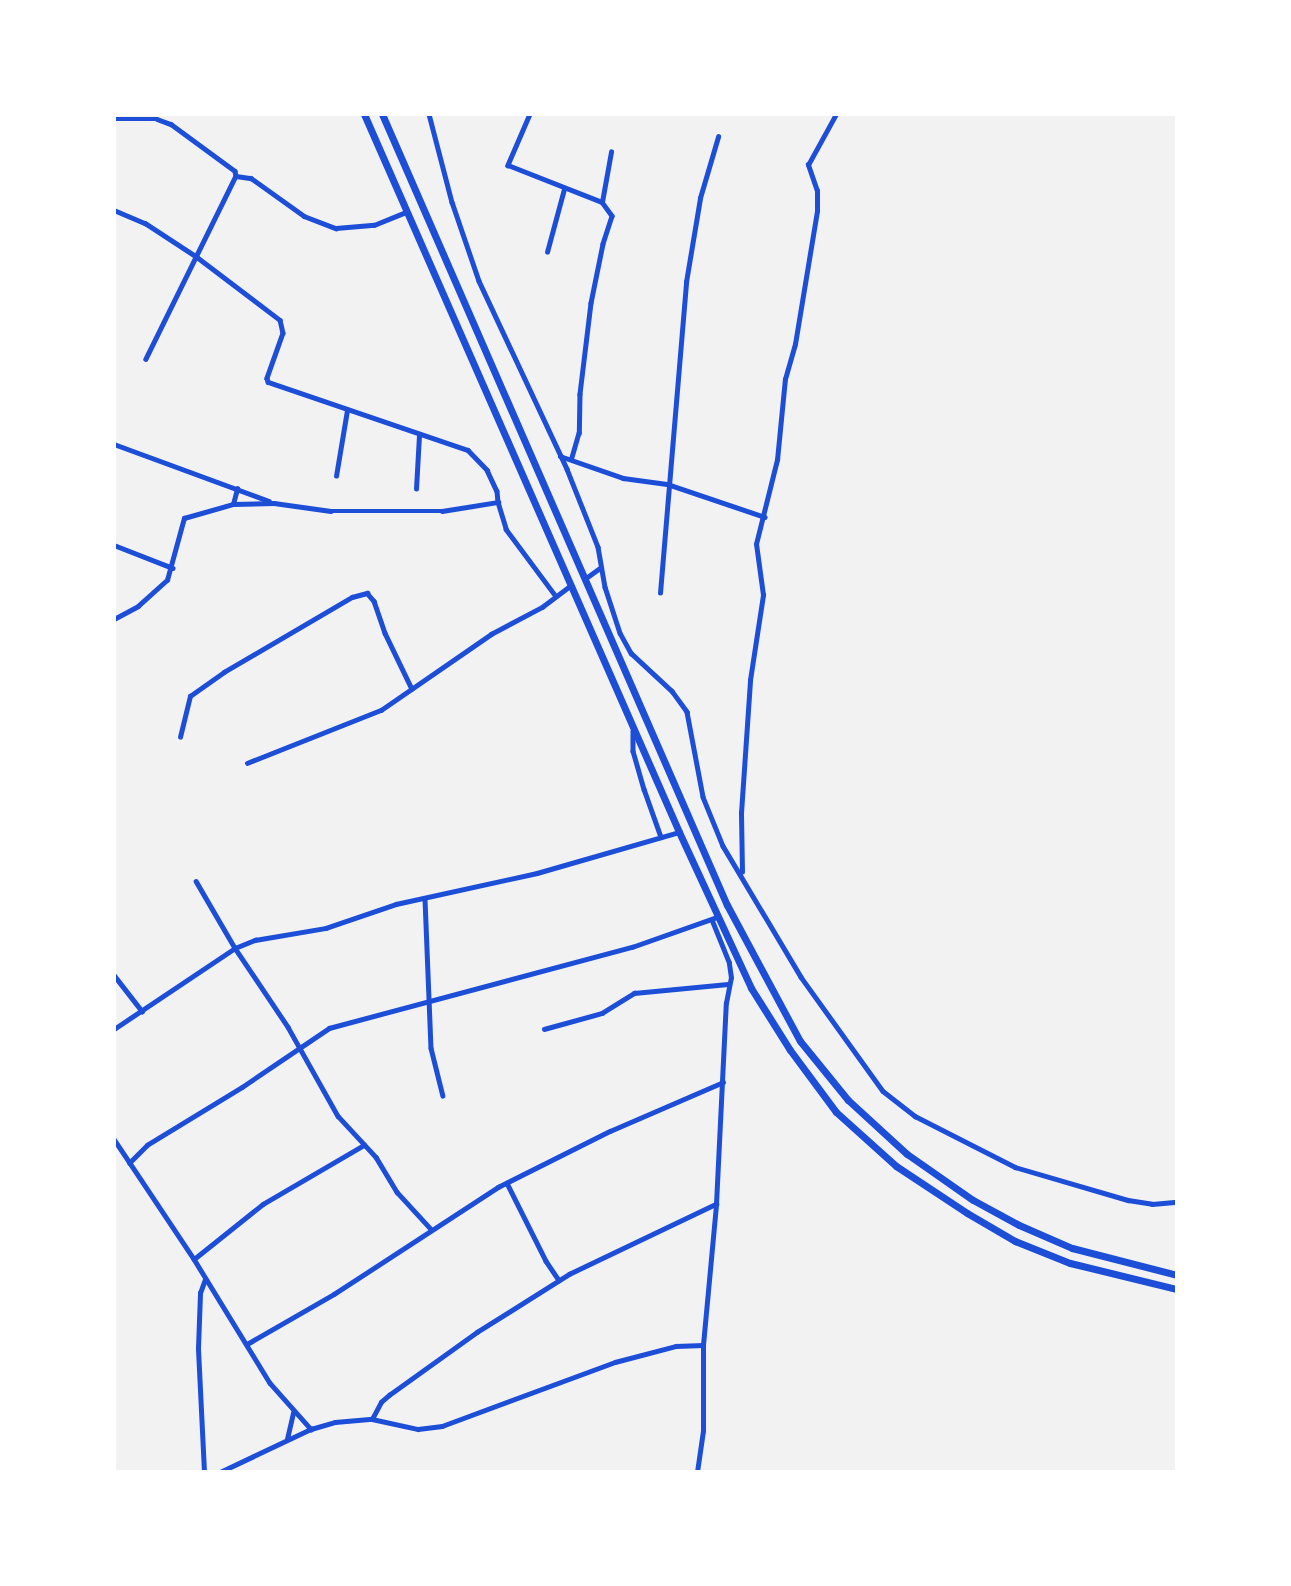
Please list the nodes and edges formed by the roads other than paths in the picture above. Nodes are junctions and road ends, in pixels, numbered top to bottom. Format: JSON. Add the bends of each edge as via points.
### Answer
{"nodes":[{"id":1,"x":364,"y":114,"type":"edge"},
{"id":2,"x":382,"y":114,"type":"edge"},
{"id":3,"x":429,"y":114,"type":"edge"},
{"id":4,"x":530,"y":114,"type":"edge"},
{"id":5,"x":836,"y":114,"type":"edge"},
{"id":6,"x":114,"y":119,"type":"edge"},
{"id":7,"x":718,"y":137,"type":"dead end"},
{"id":8,"x":611,"y":152,"type":"dead end"},
{"id":9,"x":236,"y":176,"type":"junction"},
{"id":10,"x":564,"y":189,"type":"junction"},
{"id":11,"x":603,"y":202,"type":"junction"},
{"id":12,"x":114,"y":210,"type":"edge"},
{"id":13,"x":408,"y":212,"type":"junction"},
{"id":14,"x":547,"y":252,"type":"dead end"},
{"id":15,"x":197,"y":257,"type":"junction"},
{"id":16,"x":146,"y":359,"type":"dead end"},
{"id":17,"x":347,"y":410,"type":"junction"},
{"id":18,"x":419,"y":435,"type":"junction"},
{"id":19,"x":114,"y":444,"type":"edge"},
{"id":20,"x":560,"y":456,"type":"junction"},
{"id":21,"x":572,"y":458,"type":"junction"},
{"id":22,"x":336,"y":476,"type":"dead end"},
{"id":23,"x":667,"y":484,"type":"junction"},
{"id":24,"x":237,"y":489,"type":"junction"},
{"id":25,"x":416,"y":489,"type":"dead end"},
{"id":26,"x":498,"y":502,"type":"junction"},
{"id":27,"x":274,"y":503,"type":"junction"},
{"id":28,"x":233,"y":504,"type":"junction"},
{"id":29,"x":765,"y":517,"type":"junction"},
{"id":30,"x":114,"y":545,"type":"edge"},
{"id":31,"x":173,"y":568,"type":"junction"},
{"id":32,"x":600,"y":568,"type":"junction"},
{"id":33,"x":586,"y":578,"type":"junction"},
{"id":34,"x":572,"y":585,"type":"junction"},
{"id":35,"x":660,"y":593,"type":"dead end"},
{"id":36,"x":555,"y":594,"type":"junction"},
{"id":37,"x":114,"y":620,"type":"edge"},
{"id":38,"x":412,"y":689,"type":"junction"},
{"id":39,"x":632,"y":724,"type":"junction"},
{"id":40,"x":180,"y":737,"type":"dead end"},
{"id":41,"x":247,"y":763,"type":"dead end"},
{"id":42,"x":679,"y":832,"type":"junction"},
{"id":43,"x":662,"y":837,"type":"junction"},
{"id":44,"x":742,"y":873,"type":"junction"},
{"id":45,"x":196,"y":881,"type":"dead end"},
{"id":46,"x":425,"y":899,"type":"junction"},
{"id":47,"x":715,"y":918,"type":"junction"},
{"id":48,"x":235,"y":948,"type":"junction"},
{"id":49,"x":114,"y":975,"type":"edge"},
{"id":50,"x":728,"y":984,"type":"junction"},
{"id":51,"x":427,"y":1003,"type":"junction"},
{"id":52,"x":142,"y":1011,"type":"junction"},
{"id":53,"x":114,"y":1029,"type":"edge"},
{"id":54,"x":544,"y":1029,"type":"dead end"},
{"id":55,"x":299,"y":1049,"type":"junction"},
{"id":56,"x":724,"y":1082,"type":"junction"},
{"id":57,"x":443,"y":1096,"type":"dead end"},
{"id":58,"x":114,"y":1139,"type":"edge"},
{"id":59,"x":364,"y":1145,"type":"junction"},
{"id":60,"x":129,"y":1163,"type":"junction"},
{"id":61,"x":507,"y":1183,"type":"junction"},
{"id":62,"x":1177,"y":1202,"type":"edge"},
{"id":63,"x":716,"y":1204,"type":"junction"},
{"id":64,"x":431,"y":1229,"type":"junction"},
{"id":65,"x":194,"y":1259,"type":"junction"},
{"id":66,"x":1177,"y":1275,"type":"edge"},
{"id":67,"x":205,"y":1279,"type":"junction"},
{"id":68,"x":559,"y":1280,"type":"junction"},
{"id":69,"x":1177,"y":1289,"type":"edge"},
{"id":70,"x":247,"y":1344,"type":"junction"},
{"id":71,"x":703,"y":1345,"type":"junction"},
{"id":72,"x":293,"y":1412,"type":"junction"},
{"id":73,"x":372,"y":1419,"type":"junction"},
{"id":74,"x":310,"y":1429,"type":"junction"},
{"id":75,"x":287,"y":1439,"type":"junction"},
{"id":76,"x":204,"y":1472,"type":"edge"},
{"id":77,"x":220,"y":1472,"type":"edge"},
{"id":78,"x":697,"y":1472,"type":"edge"}],
"edges":[{"from":1,"to":13,"type":"highway"},
{"from":2,"to":33,"type":"highway"},
{"from":3,"to":20,"type":"street","via":[[479,281]]},
{"from":4,"to":10,"type":"street","via":[[508,165]]},
{"from":5,"to":29,"type":"street","via":[[808,165],[817,191],[817,211]]},
{"from":6,"to":9,"type":"street","via":[[157,119],[171,124]]},
{"from":7,"to":23,"type":"street","via":[[700,198],[686,282]]},
{"from":8,"to":11,"type":"street"},
{"from":9,"to":13,"type":"street","via":[[251,178],[304,216],[336,228],[374,225]]},
{"from":9,"to":15,"type":"street"},
{"from":10,"to":11,"type":"street"},
{"from":10,"to":14,"type":"street"},
{"from":11,"to":21,"type":"street","via":[[612,216],[591,303],[579,433]]},
{"from":12,"to":15,"type":"street","via":[[145,223]]},
{"from":13,"to":34,"type":"highway"},
{"from":15,"to":16,"type":"street"},
{"from":15,"to":17,"type":"street","via":[[280,320],[283,333],[268,382]]},
{"from":17,"to":18,"type":"street"},
{"from":17,"to":22,"type":"street"},
{"from":18,"to":25,"type":"street"},
{"from":18,"to":26,"type":"street","via":[[468,450],[478,458],[492,479]]},
{"from":19,"to":24,"type":"street"},
{"from":20,"to":21,"type":"street"},
{"from":20,"to":32,"type":"street","via":[[598,547]]},
{"from":21,"to":23,"type":"street","via":[[623,478]]},
{"from":23,"to":29,"type":"street"},
{"from":23,"to":35,"type":"street"},
{"from":24,"to":27,"type":"street"},
{"from":24,"to":28,"type":"street"},
{"from":26,"to":27,"type":"street","via":[[442,511],[330,511]]},
{"from":26,"to":36,"type":"street","via":[[506,529]]},
{"from":27,"to":28,"type":"street"},
{"from":28,"to":31,"type":"street","via":[[184,518]]},
{"from":29,"to":44,"type":"street","via":[[755,551],[763,595],[750,680]]},
{"from":30,"to":31,"type":"street"},
{"from":31,"to":37,"type":"street","via":[[152,594]]},
{"from":32,"to":33,"type":"street"},
{"from":32,"to":44,"type":"street","via":[[631,653],[672,691],[687,712],[703,797],[723,846]]},
{"from":33,"to":66,"type":"highway","via":[[727,905],[800,1041],[848,1101],[906,1154],[1019,1225],[1072,1248]]},
{"from":34,"to":36,"type":"street"},
{"from":34,"to":39,"type":"highway"},
{"from":36,"to":38,"type":"street","via":[[542,607],[491,634]]},
{"from":38,"to":40,"type":"street","via":[[367,593],[352,597],[190,696]]},
{"from":38,"to":41,"type":"street","via":[[381,710]]},
{"from":39,"to":42,"type":"highway"},
{"from":39,"to":43,"type":"street","via":[[633,751]]},
{"from":42,"to":43,"type":"street"},
{"from":42,"to":47,"type":"highway"},
{"from":43,"to":46,"type":"street"},
{"from":44,"to":62,"type":"street","via":[[801,977],[896,1103],[961,1142],[1015,1167],[1128,1200]]},
{"from":45,"to":48,"type":"street"},
{"from":46,"to":48,"type":"street","via":[[326,928],[274,934]]},
{"from":46,"to":51,"type":"street"},
{"from":47,"to":50,"type":"street","via":[[730,970]]},
{"from":47,"to":51,"type":"street","via":[[632,947]]},
{"from":47,"to":69,"type":"highway","via":[[790,1050],[836,1112],[896,1166],[1015,1241],[1070,1263]]},
{"from":48,"to":52,"type":"street"},
{"from":48,"to":55,"type":"street"},
{"from":49,"to":52,"type":"street"},
{"from":50,"to":54,"type":"street","via":[[634,993],[602,1013]]},
{"from":50,"to":56,"type":"street"},
{"from":51,"to":55,"type":"street","via":[[329,1028]]},
{"from":51,"to":57,"type":"street","via":[[431,1048]]},
{"from":52,"to":53,"type":"street"},
{"from":55,"to":59,"type":"street","via":[[338,1116]]},
{"from":55,"to":60,"type":"street","via":[[147,1145]]},
{"from":56,"to":61,"type":"street","via":[[610,1131]]},
{"from":56,"to":63,"type":"street"},
{"from":58,"to":60,"type":"street"},
{"from":59,"to":64,"type":"street","via":[[414,1214]]},
{"from":59,"to":65,"type":"street","via":[[263,1204]]},
{"from":60,"to":65,"type":"street"},
{"from":61,"to":64,"type":"street"},
{"from":61,"to":68,"type":"street"},
{"from":63,"to":68,"type":"street"},
{"from":63,"to":71,"type":"street"},
{"from":64,"to":70,"type":"street","via":[[334,1294]]},
{"from":65,"to":67,"type":"street"},
{"from":67,"to":70,"type":"street"},
{"from":67,"to":76,"type":"street","via":[[200,1293],[198,1348]]},
{"from":68,"to":73,"type":"street","via":[[389,1395]]},
{"from":70,"to":72,"type":"street"},
{"from":71,"to":73,"type":"street","via":[[676,1346],[615,1362],[442,1426],[418,1429]]},
{"from":71,"to":78,"type":"street","via":[[703,1431]]},
{"from":72,"to":74,"type":"street"},
{"from":72,"to":75,"type":"street"},
{"from":73,"to":74,"type":"street"},
{"from":74,"to":75,"type":"street"},
{"from":75,"to":77,"type":"street"}]}
